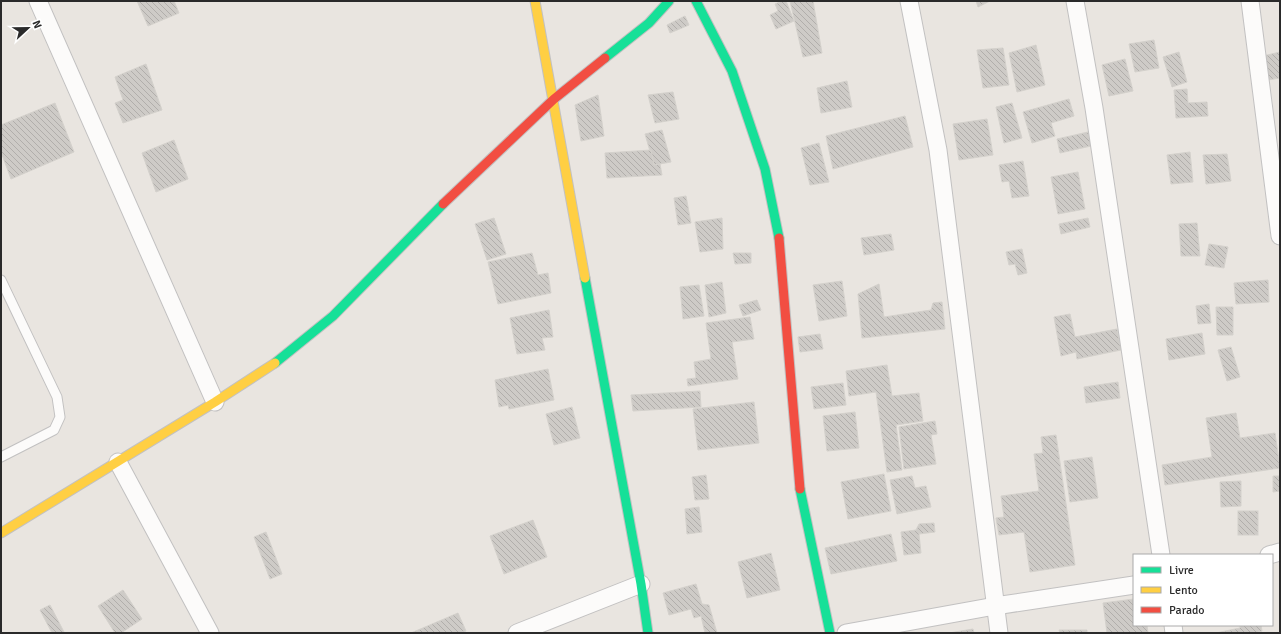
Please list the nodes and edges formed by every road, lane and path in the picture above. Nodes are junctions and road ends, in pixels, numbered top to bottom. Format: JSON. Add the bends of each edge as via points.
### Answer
{"nodes":[{"id":1,"x":38,"y":1,"type":"edge"},
{"id":2,"x":535,"y":1,"type":"edge"},
{"id":3,"x":669,"y":1,"type":"edge"},
{"id":4,"x":696,"y":1,"type":"edge"},
{"id":5,"x":909,"y":1,"type":"edge"},
{"id":6,"x":1075,"y":1,"type":"edge"},
{"id":7,"x":1250,"y":1,"type":"edge"},
{"id":8,"x":554,"y":99,"type":"junction"},
{"id":9,"x":1280,"y":236,"type":"edge"},
{"id":10,"x":1,"y":280,"type":"edge"},
{"id":11,"x":215,"y":402,"type":"junction"},
{"id":12,"x":1,"y":457,"type":"edge"},
{"id":13,"x":118,"y":462,"type":"junction"},
{"id":14,"x":1,"y":533,"type":"edge"},
{"id":15,"x":1161,"y":554,"type":"edge"},
{"id":16,"x":641,"y":584,"type":"junction"},
{"id":17,"x":1133,"y":584,"type":"edge"},
{"id":18,"x":995,"y":606,"type":"junction"},
{"id":19,"x":210,"y":633,"type":"edge"},
{"id":20,"x":517,"y":633,"type":"edge"},
{"id":21,"x":648,"y":633,"type":"edge"},
{"id":22,"x":830,"y":633,"type":"edge"},
{"id":23,"x":846,"y":633,"type":"edge"},
{"id":24,"x":999,"y":633,"type":"edge"}],
"edges":[{"from":1,"to":11,"type":"street"},
{"from":2,"to":8,"type":"street"},
{"from":3,"to":8,"type":"street","via":[[649,23]]},
{"from":4,"to":22,"type":"street","via":[[732,71],[765,169],[781,245],[800,492]]},
{"from":5,"to":18,"type":"street","via":[[938,150]]},
{"from":6,"to":15,"type":"street","via":[[1094,108]]},
{"from":7,"to":9,"type":"street"},
{"from":8,"to":11,"type":"street","via":[[440,206],[333,316],[278,361]]},
{"from":8,"to":16,"type":"street"},
{"from":10,"to":12,"type":"lane","via":[[57,397],[60,417],[54,430]]},
{"from":11,"to":13,"type":"street"},
{"from":13,"to":14,"type":"street"},
{"from":13,"to":19,"type":"street"},
{"from":16,"to":20,"type":"street"},
{"from":16,"to":21,"type":"street"},
{"from":17,"to":18,"type":"street"},
{"from":18,"to":23,"type":"street"},
{"from":18,"to":24,"type":"street"}]}
